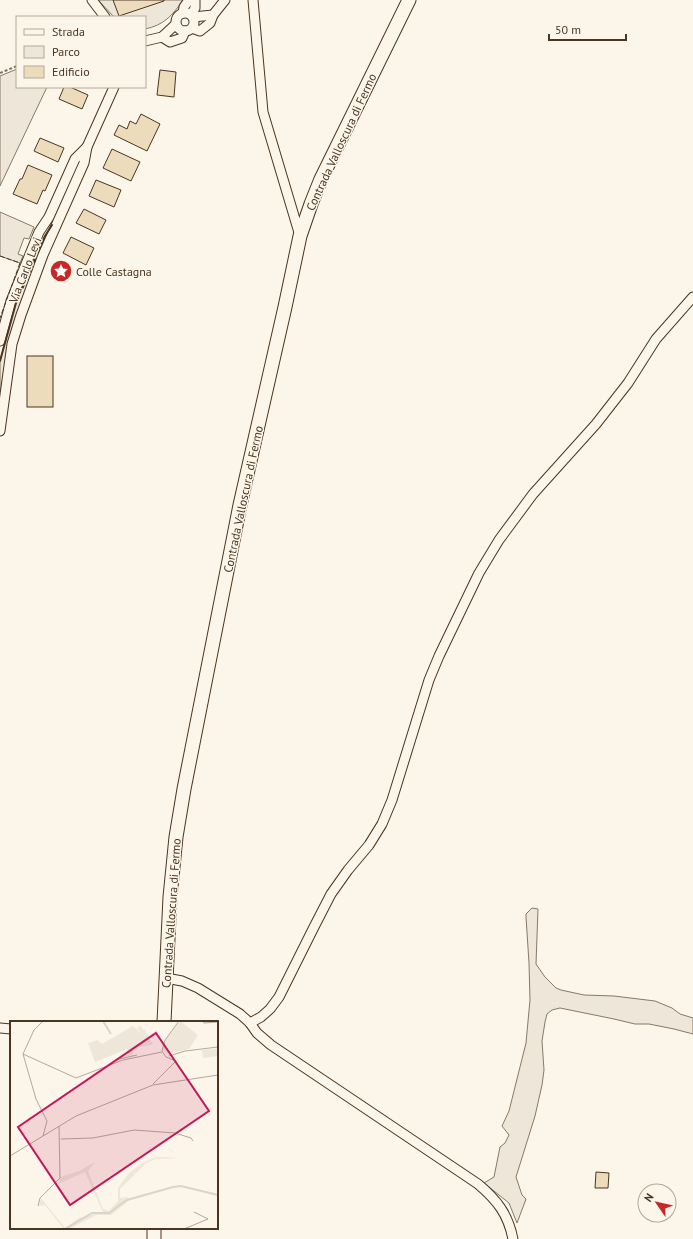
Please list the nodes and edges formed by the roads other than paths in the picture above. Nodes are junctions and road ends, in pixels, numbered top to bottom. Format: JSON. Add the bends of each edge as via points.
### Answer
{"nodes":[{"id":1,"x":92,"y":0,"type":"edge"},
{"id":2,"x":189,"y":0,"type":"edge"},
{"id":3,"x":195,"y":0,"type":"edge"},
{"id":4,"x":225,"y":0,"type":"edge"},
{"id":5,"x":253,"y":0,"type":"edge"},
{"id":6,"x":409,"y":0,"type":"edge"},
{"id":7,"x":189,"y":15,"type":"junction"},
{"id":8,"x":213,"y":15,"type":"junction"},
{"id":9,"x":104,"y":16,"type":"edge"},
{"id":10,"x":176,"y":24,"type":"junction"},
{"id":11,"x":188,"y":29,"type":"junction"},
{"id":12,"x":162,"y":36,"type":"junction"},
{"id":13,"x":146,"y":41,"type":"edge"},
{"id":14,"x":114,"y":88,"type":"edge"},
{"id":15,"x":86,"y":147,"type":"junction"},
{"id":16,"x":300,"y":236,"type":"junction"},
{"id":17,"x":693,"y":297,"type":"edge"},
{"id":18,"x":0,"y":340,"type":"edge"},
{"id":19,"x":0,"y":431,"type":"edge"},
{"id":20,"x":166,"y":978,"type":"junction"},
{"id":21,"x":164,"y":1021,"type":"edge"},
{"id":22,"x":250,"y":1023,"type":"junction"},
{"id":23,"x":0,"y":1028,"type":"edge"},
{"id":24,"x":10,"y":1029,"type":"edge"},
{"id":25,"x":513,"y":1239,"type":"edge"}],
"edges":[{"from":1,"to":9,"type":"street"},
{"from":2,"to":7,"type":"street","via":[[184,7]]},
{"from":3,"to":7,"type":"street","via":[[195,8]]},
{"from":4,"to":8,"type":"street"},
{"from":5,"to":16,"type":"street","via":[[263,112]]},
{"from":6,"to":16,"type":"street","name":"Contrada Valloscura di Fermo","via":[[322,179]]},
{"from":7,"to":8,"type":"street"},
{"from":7,"to":10,"type":"street","via":[[177,18]]},
{"from":7,"to":11,"type":"street","via":[[194,22]]},
{"from":8,"to":11,"type":"street","via":[[210,23],[200,30]]},
{"from":10,"to":11,"type":"street","via":[[179,29]]},
{"from":10,"to":12,"type":"street"},
{"from":11,"to":12,"type":"street","via":[[182,38],[170,42]]},
{"from":12,"to":13,"type":"street"},
{"from":14,"to":15,"type":"street","name":"Via Carlo Levi"},
{"from":15,"to":18,"type":"street","name":"Via Carlo Levi","via":[[75,159],[49,217],[39,232],[11,301]]},
{"from":15,"to":19,"type":"street","name":"Via Carlo Levi","via":[[84,163],[43,255],[12,344]]},
{"from":16,"to":20,"type":"street","name":"Contrada Valloscura di Fermo","via":[[240,505],[184,789],[170,897]]},
{"from":17,"to":22,"type":"street","via":[[656,340],[601,418],[533,494],[499,540],[479,573],[429,680],[392,800],[382,824],[331,894],[279,996],[270,1009]]},
{"from":20,"to":21,"type":"street","name":"Contrada Valloscura di Fermo"},
{"from":20,"to":22,"type":"street","via":[[198,988]]},
{"from":22,"to":25,"type":"street","via":[[271,1045],[490,1193],[501,1207]]},
{"from":23,"to":24,"type":"street"}]}
